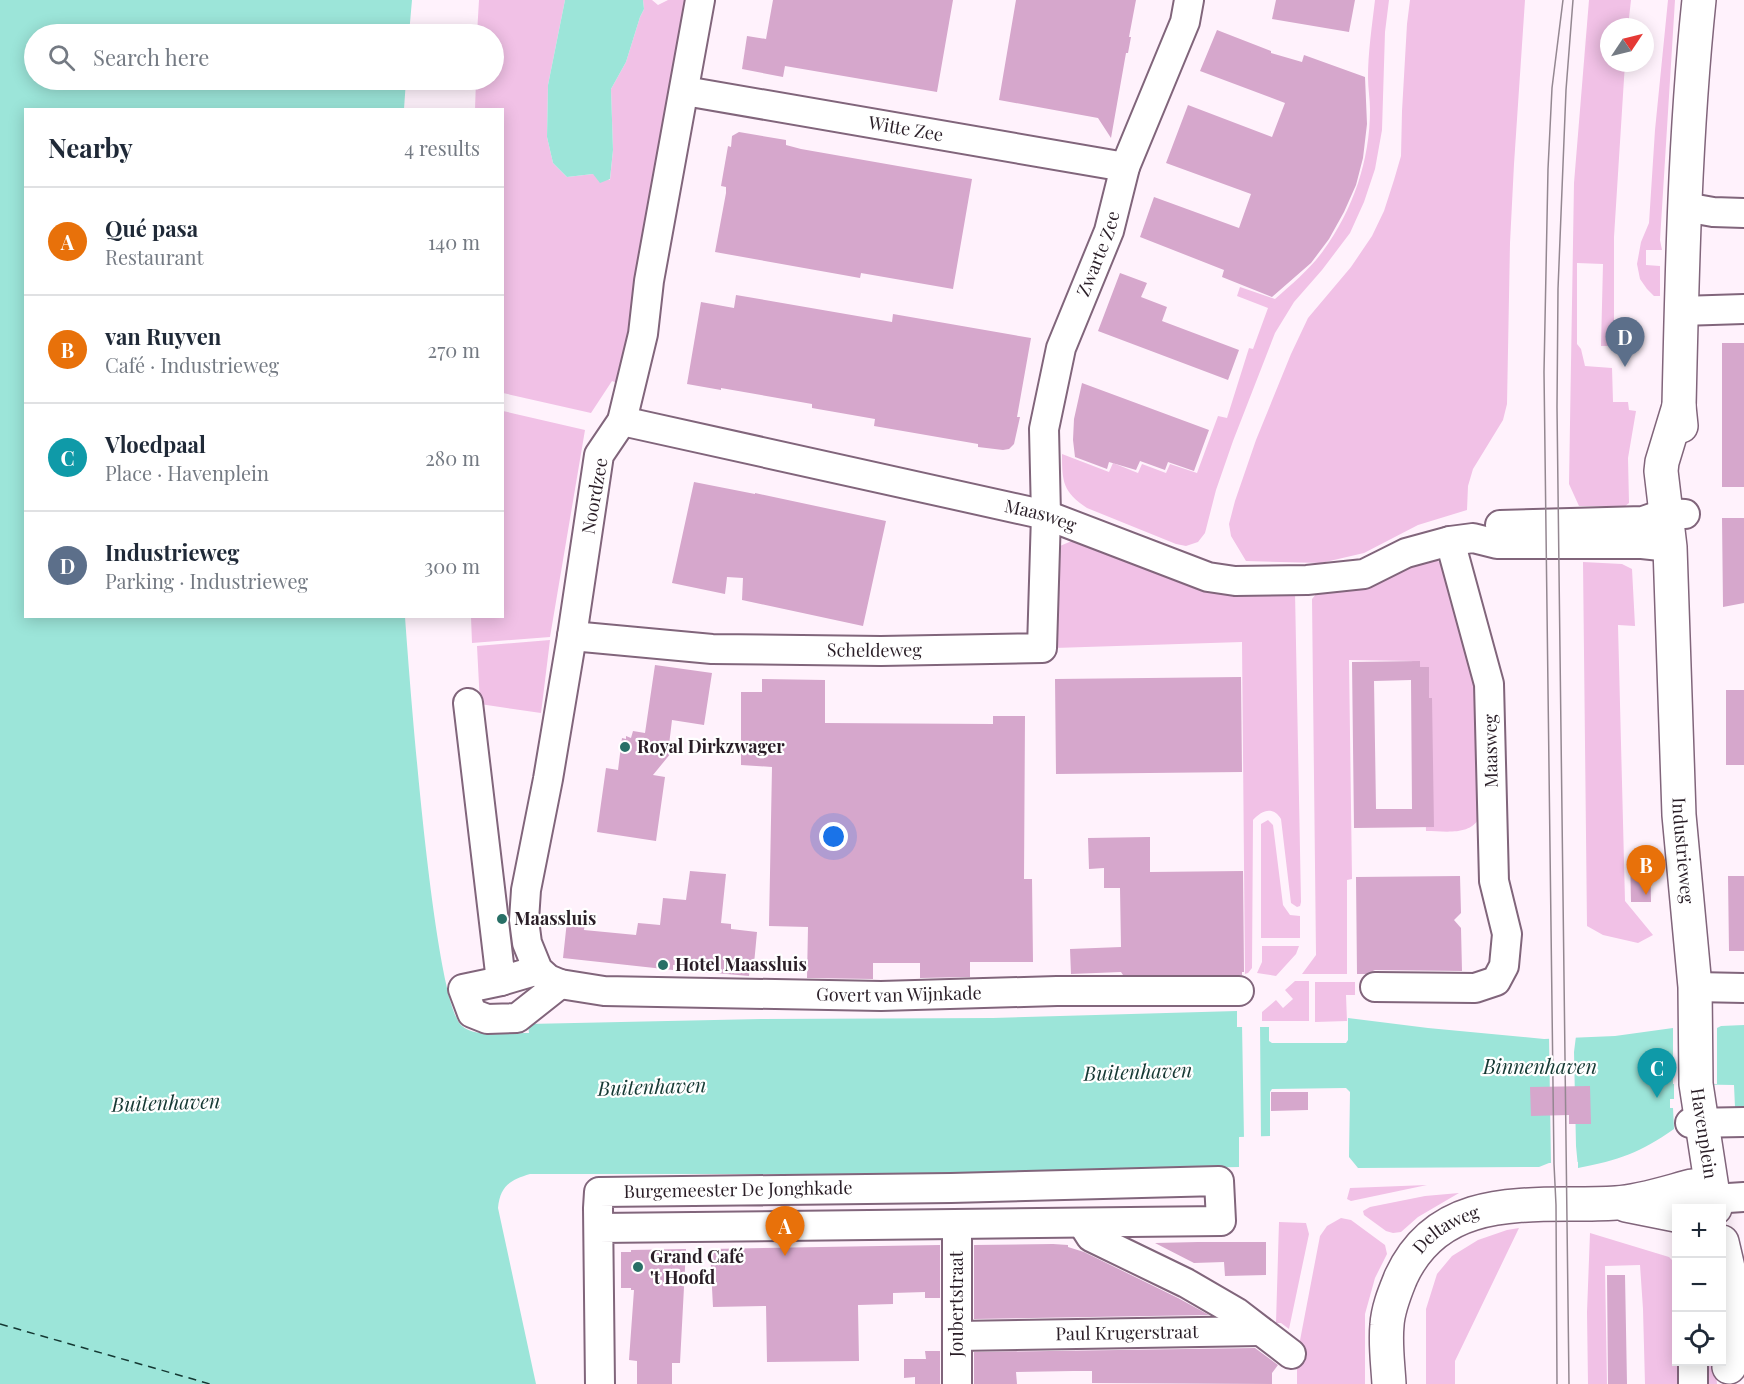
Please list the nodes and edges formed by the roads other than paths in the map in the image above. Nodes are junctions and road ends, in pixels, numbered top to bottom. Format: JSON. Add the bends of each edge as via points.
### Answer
{"nodes":[{"id":1,"x":700,"y":0,"type":"edge"},
{"id":2,"x":1189,"y":0,"type":"edge"},
{"id":3,"x":1699,"y":0,"type":"edge"},
{"id":4,"x":685,"y":90,"type":"junction"},
{"id":5,"x":1125,"y":167,"type":"junction"},
{"id":6,"x":1685,"y":207,"type":"junction"},
{"id":7,"x":1744,"y":213,"type":"edge"},
{"id":8,"x":1744,"y":309,"type":"edge"},
{"id":9,"x":1681,"y":311,"type":"junction"},
{"id":10,"x":622,"y":421,"type":"junction"},
{"id":11,"x":1676,"y":514,"type":"junction"},
{"id":12,"x":1046,"y":515,"type":"junction"},
{"id":13,"x":1462,"y":540,"type":"junction"},
{"id":14,"x":1670,"y":547,"type":"junction"},
{"id":15,"x":572,"y":636,"type":"junction"},
{"id":16,"x":468,"y":703,"type":"dead end"},
{"id":17,"x":549,"y":977,"type":"junction"},
{"id":18,"x":501,"y":981,"type":"junction"},
{"id":19,"x":1376,"y":987,"type":"dead end"},
{"id":20,"x":1744,"y":988,"type":"edge"},
{"id":21,"x":1239,"y":991,"type":"dead end"},
{"id":22,"x":1695,"y":1003,"type":"junction"},
{"id":23,"x":1696,"y":1084,"type":"joint"},
{"id":24,"x":1744,"y":1122,"type":"edge"},
{"id":25,"x":1696,"y":1123,"type":"junction"},
{"id":26,"x":1710,"y":1201,"type":"edge"},
{"id":27,"x":1619,"y":1203,"type":"junction"},
{"id":28,"x":1672,"y":1214,"type":"edge"},
{"id":29,"x":1082,"y":1223,"type":"junction"},
{"id":30,"x":957,"y":1225,"type":"junction"},
{"id":31,"x":599,"y":1228,"type":"junction"},
{"id":32,"x":1726,"y":1258,"type":"edge"},
{"id":33,"x":1260,"y":1331,"type":"junction"},
{"id":34,"x":957,"y":1336,"type":"junction"},
{"id":35,"x":1290,"y":1354,"type":"dead end"},
{"id":36,"x":1727,"y":1364,"type":"edge"},
{"id":37,"x":1693,"y":1366,"type":"edge"},
{"id":38,"x":600,"y":1384,"type":"edge"},
{"id":39,"x":957,"y":1384,"type":"edge"},
{"id":40,"x":1389,"y":1384,"type":"edge"},
{"id":41,"x":1693,"y":1384,"type":"edge"}],
"edges":[{"from":1,"to":4,"type":"street","name":"Noordzee"},
{"from":2,"to":5,"type":"street","name":"Zwarte Zee","via":[[1185,22]]},
{"from":3,"to":6,"type":"main road","name":"Industrieweg"},
{"from":4,"to":5,"type":"street","name":"Witte Zee"},
{"from":4,"to":10,"type":"street","name":"Noordzee","via":[[649,281],[643,334]]},
{"from":5,"to":12,"type":"street","name":"Zwarte Zee","via":[[1109,231],[1061,348],[1044,429]]},
{"from":6,"to":7,"type":"street"},
{"from":6,"to":9,"type":"main road","name":"Industrieweg"},
{"from":8,"to":9,"type":"street"},
{"from":9,"to":11,"type":"main road","name":"Industrieweg","via":[[1678,406],[1661,471]]},
{"from":10,"to":12,"type":"street","name":"Maasweg"},
{"from":10,"to":15,"type":"street","name":"Noordzee","via":[[599,455]]},
{"from":11,"to":13,"type":"street","name":"Maasweg","via":[[1643,521],[1496,525]]},
{"from":11,"to":14,"type":"main road","name":"Industrieweg"},
{"from":12,"to":13,"type":"street","name":"Maasweg","via":[[1208,577],[1235,582],[1364,574],[1406,553]]},
{"from":12,"to":15,"type":"street","name":"Scheldeweg","via":[[1042,648],[712,649]]},
{"from":13,"to":14,"type":"street","name":"Maasweg"},
{"from":13,"to":19,"type":"street","name":"Maasweg","via":[[1489,684],[1494,881],[1507,934],[1504,966],[1496,981],[1476,988]]},
{"from":14,"to":22,"type":"main road","name":"Industrieweg","via":[[1679,815]]},
{"from":15,"to":17,"type":"street","name":"Noordzee","via":[[526,890],[527,943]]},
{"from":16,"to":18,"type":"street"},
{"from":17,"to":18,"type":"street"},
{"from":17,"to":18,"type":"street","via":[[517,1018],[487,1019],[472,1013],[463,989]]},
{"from":17,"to":21,"type":"street","name":"Govert van Wijnkade","via":[[604,991],[882,996]]},
{"from":20,"to":22,"type":"street"},
{"from":22,"to":23,"type":"main road","name":"Industrieweg"},
{"from":23,"to":25,"type":"main road","name":"Havenplein"},
{"from":24,"to":25,"type":"street"},
{"from":25,"to":26,"type":"main road","name":"Havenplein"},
{"from":26,"to":27,"type":"main road","name":"Deltaweg"},
{"from":27,"to":28,"type":"main road","name":"Deltaweg"},
{"from":27,"to":40,"type":"main road","name":"Deltaweg","via":[[1496,1208],[1461,1217],[1431,1236],[1414,1254],[1394,1294],[1387,1324]]},
{"from":29,"to":30,"type":"street","name":"Burgemeester De Jonghkade"},
{"from":29,"to":31,"type":"street","name":"Burgemeester De Jonghkade","via":[[1221,1221],[1219,1181],[599,1192]]},
{"from":29,"to":33,"type":"street","via":[[1091,1237],[1186,1283]]},
{"from":30,"to":31,"type":"street","name":"Burgemeester De Jonghkade"},
{"from":30,"to":34,"type":"street","name":"Joubertstraat"},
{"from":31,"to":38,"type":"street"},
{"from":32,"to":36,"type":"main road","via":[[1739,1332]]},
{"from":33,"to":34,"type":"street","name":"Paul Krugerstraat"},
{"from":33,"to":35,"type":"street"},
{"from":34,"to":39,"type":"street","name":"Joubertstraat"},
{"from":37,"to":41,"type":"street"}]}
